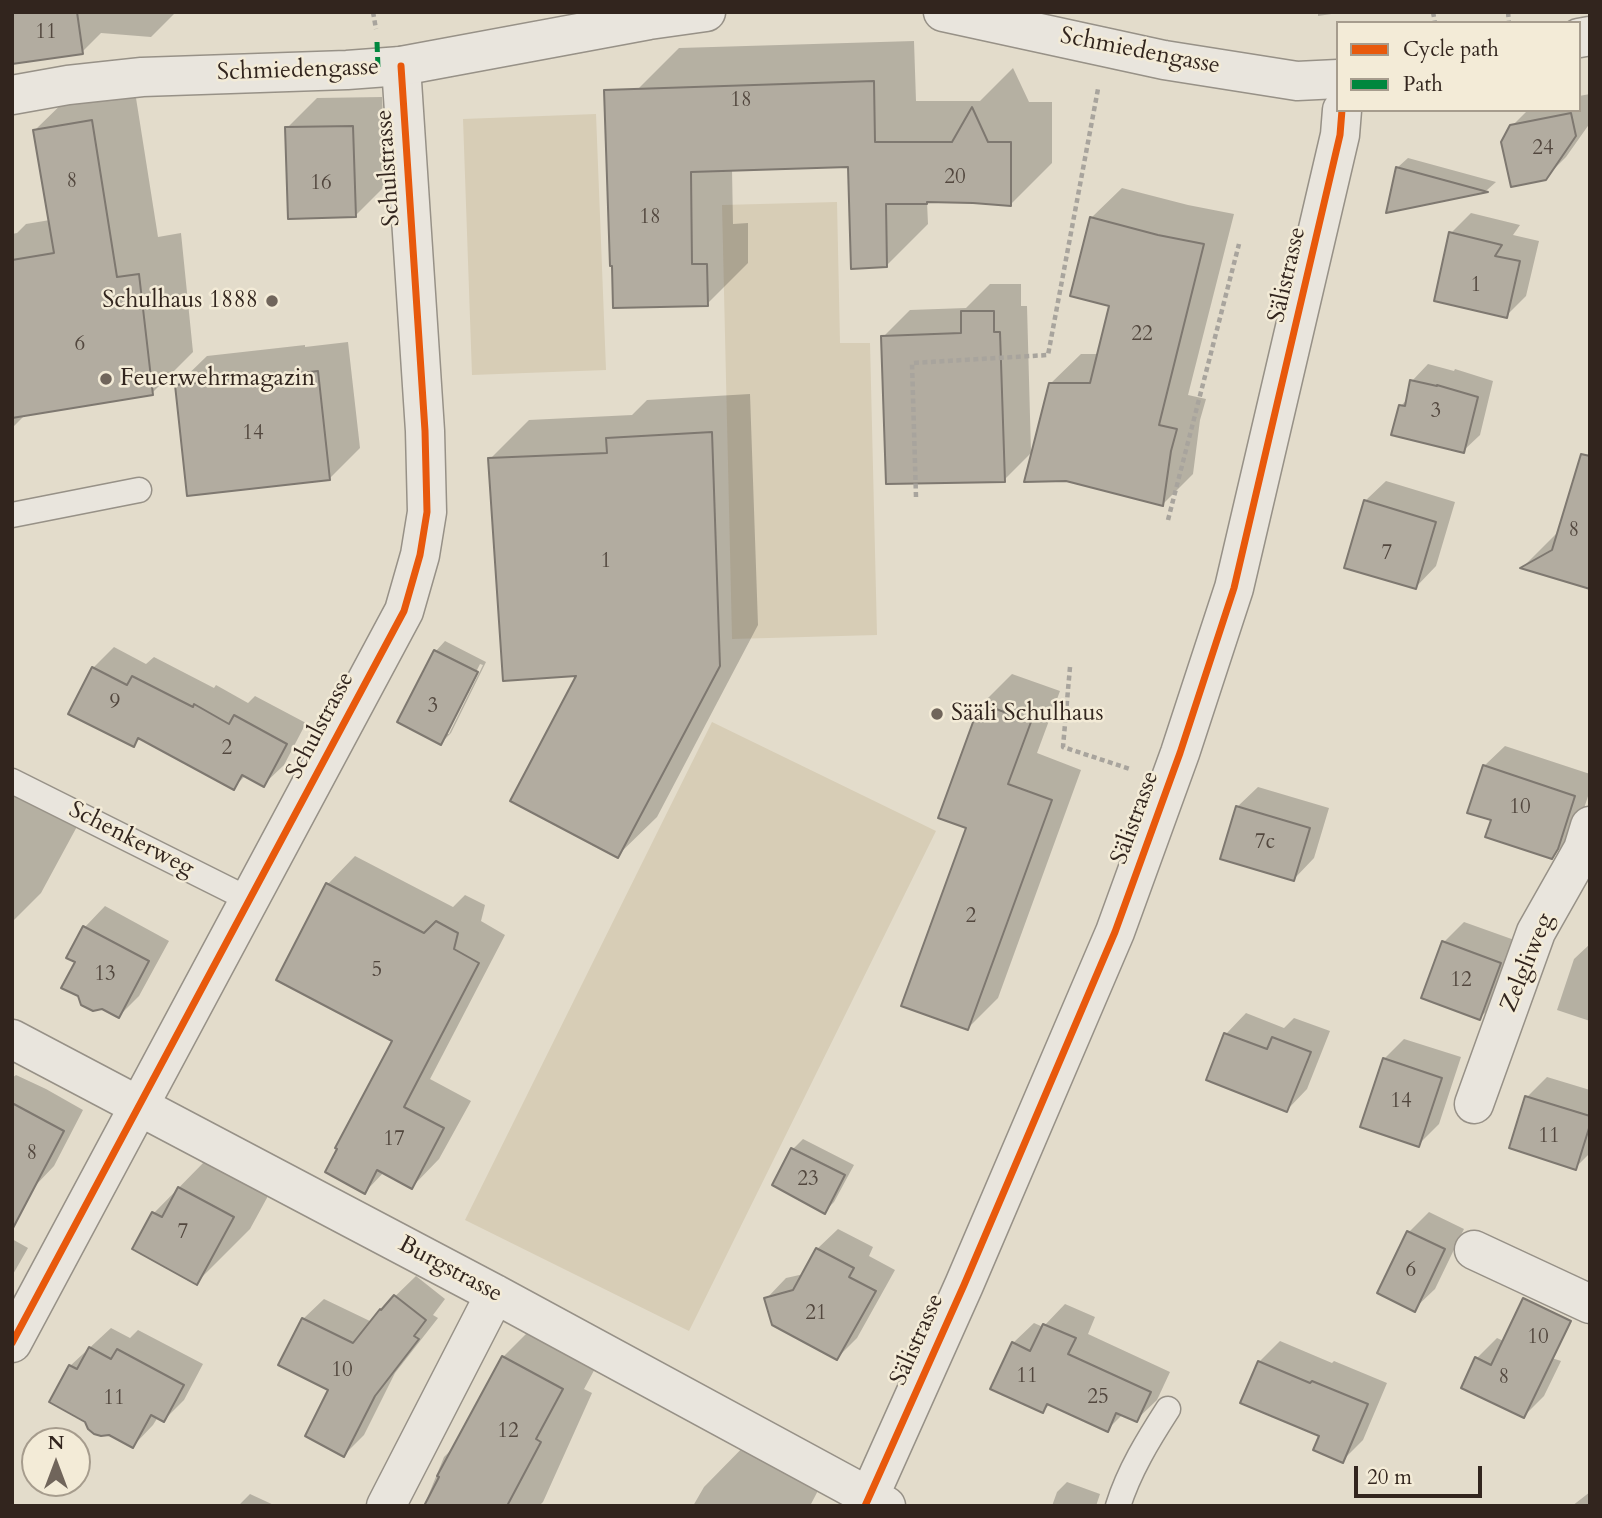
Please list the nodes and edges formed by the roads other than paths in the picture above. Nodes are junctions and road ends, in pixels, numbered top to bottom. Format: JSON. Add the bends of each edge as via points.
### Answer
{"nodes":[{"id":1,"x":706,"y":12,"type":"edge"},
{"id":2,"x":943,"y":12,"type":"edge"},
{"id":3,"x":401,"y":66,"type":"junction"},
{"id":4,"x":1336,"y":79,"type":"edge"},
{"id":5,"x":12,"y":95,"type":"edge"},
{"id":6,"x":1342,"y":112,"type":"edge"},
{"id":7,"x":139,"y":490,"type":"dead end"},
{"id":8,"x":12,"y":515,"type":"edge"},
{"id":9,"x":12,"y":781,"type":"edge"},
{"id":10,"x":1590,"y":825,"type":"edge"},
{"id":11,"x":250,"y":900,"type":"junction"},
{"id":12,"x":12,"y":1039,"type":"edge"},
{"id":13,"x":1474,"y":1104,"type":"dead end"},
{"id":14,"x":140,"y":1106,"type":"junction"},
{"id":15,"x":1474,"y":1250,"type":"dead end"},
{"id":16,"x":495,"y":1294,"type":"junction"},
{"id":17,"x":1590,"y":1304,"type":"edge"},
{"id":18,"x":12,"y":1343,"type":"edge"},
{"id":19,"x":1168,"y":1409,"type":"dead end"},
{"id":20,"x":873,"y":1503,"type":"edge"},
{"id":21,"x":386,"y":1506,"type":"edge"},
{"id":22,"x":1118,"y":1506,"type":"edge"}],
"edges":[{"from":1,"to":3,"type":"street","name":"Schmiedengasse"},
{"from":2,"to":4,"type":"street","name":"Schmiedengasse","via":[[1164,60],[1297,81]]},
{"from":3,"to":5,"type":"street","name":"Schmiedengasse","via":[[142,77]]},
{"from":3,"to":11,"type":"street","name":"Schulstrasse","via":[[425,431],[427,512],[420,555],[404,611]]},
{"from":6,"to":20,"type":"street","name":"Sälistrasse","via":[[1234,588],[1170,782],[1115,932]]},
{"from":7,"to":8,"type":"lane"},
{"from":9,"to":11,"type":"lane","name":"Schenkerweg"},
{"from":10,"to":13,"type":"street","name":"Zelgliweg","via":[[1583,849],[1536,932]]},
{"from":11,"to":14,"type":"street","name":"Schulstrasse"},
{"from":12,"to":14,"type":"street","name":"Burgstrasse"},
{"from":14,"to":16,"type":"street","name":"Burgstrasse"},
{"from":14,"to":18,"type":"street","name":"Schulstrasse"},
{"from":15,"to":17,"type":"street"},
{"from":16,"to":20,"type":"street","name":"Burgstrasse"},
{"from":16,"to":21,"type":"street"},
{"from":19,"to":22,"type":"lane","via":[[1123,1488]]}]}
